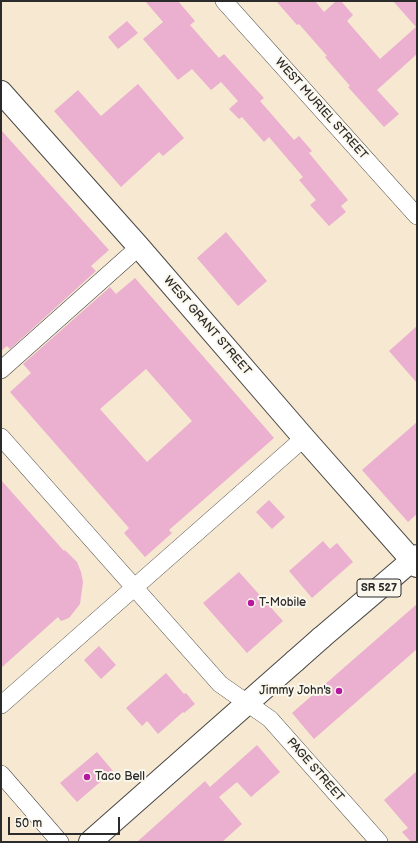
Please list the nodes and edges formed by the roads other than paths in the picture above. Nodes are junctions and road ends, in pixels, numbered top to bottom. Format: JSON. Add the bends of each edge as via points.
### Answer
{"nodes":[{"id":1,"x":224,"y":1,"type":"edge"},
{"id":2,"x":1,"y":92,"type":"edge"},
{"id":3,"x":417,"y":216,"type":"edge"},
{"id":4,"x":139,"y":247,"type":"junction"},
{"id":5,"x":1,"y":370,"type":"edge"},
{"id":6,"x":1,"y":437,"type":"edge"},
{"id":7,"x":304,"y":438,"type":"junction"},
{"id":8,"x":415,"y":561,"type":"edge"},
{"id":9,"x":134,"y":588,"type":"junction"},
{"id":10,"x":246,"y":704,"type":"junction"},
{"id":11,"x":1,"y":705,"type":"edge"},
{"id":12,"x":1,"y":774,"type":"edge"},
{"id":13,"x":60,"y":842,"type":"edge"},
{"id":14,"x":90,"y":842,"type":"edge"},
{"id":15,"x":379,"y":842,"type":"edge"}],
"edges":[{"from":1,"to":3,"type":"street","name":"WEST MURIEL STREET"},
{"from":2,"to":4,"type":"street","name":"WEST GRANT STREET"},
{"from":4,"to":5,"type":"street"},
{"from":4,"to":7,"type":"street","name":"WEST GRANT STREET"},
{"from":6,"to":9,"type":"street","name":"PAGE STREET"},
{"from":7,"to":8,"type":"street","name":"WEST GRANT STREET"},
{"from":7,"to":9,"type":"street"},
{"from":8,"to":10,"type":"street","number":"SR 527"},
{"from":9,"to":10,"type":"street","name":"PAGE STREET","via":[[220,684]]},
{"from":9,"to":11,"type":"street"},
{"from":10,"to":14,"type":"street","number":"SR 527"},
{"from":10,"to":15,"type":"street","name":"PAGE STREET","via":[[270,719]]},
{"from":12,"to":13,"type":"street"}]}
